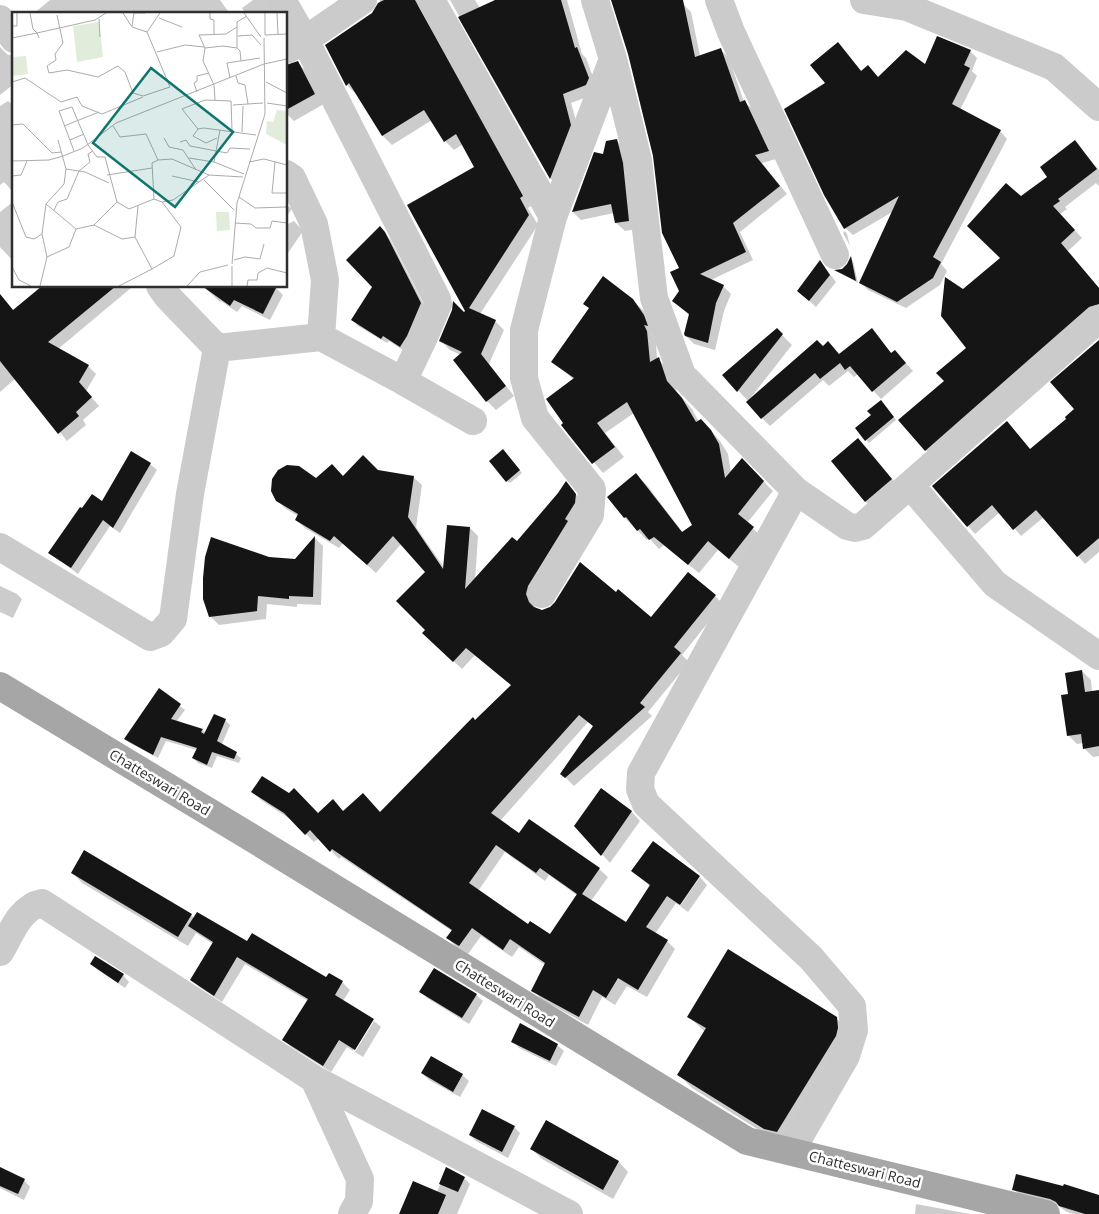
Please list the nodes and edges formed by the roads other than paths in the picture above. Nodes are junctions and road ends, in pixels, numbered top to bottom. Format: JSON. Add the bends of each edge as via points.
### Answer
{"nodes":[{"id":1,"x":282,"y":0,"type":"edge"},
{"id":2,"x":363,"y":0,"type":"edge"},
{"id":3,"x":433,"y":0,"type":"edge"},
{"id":4,"x":595,"y":0,"type":"edge"},
{"id":5,"x":718,"y":0,"type":"edge"},
{"id":6,"x":864,"y":0,"type":"edge"},
{"id":7,"x":286,"y":12,"type":"edge"},
{"id":8,"x":288,"y":19,"type":"edge"},
{"id":9,"x":0,"y":20,"type":"edge"},
{"id":10,"x":12,"y":36,"type":"edge"},
{"id":11,"x":296,"y":45,"type":"edge"},
{"id":12,"x":613,"y":59,"type":"junction"},
{"id":13,"x":1099,"y":107,"type":"edge"},
{"id":14,"x":288,"y":175,"type":"edge"},
{"id":15,"x":552,"y":216,"type":"junction"},
{"id":16,"x":835,"y":255,"type":"dead end"},
{"id":17,"x":161,"y":288,"type":"edge"},
{"id":18,"x":1099,"y":319,"type":"edge"},
{"id":19,"x":321,"y":337,"type":"junction"},
{"id":20,"x":217,"y":348,"type":"junction"},
{"id":21,"x":403,"y":381,"type":"junction"},
{"id":22,"x":473,"y":420,"type":"dead end"},
{"id":23,"x":910,"y":484,"type":"junction"},
{"id":24,"x":796,"y":491,"type":"junction"},
{"id":25,"x":0,"y":547,"type":"edge"},
{"id":26,"x":542,"y":594,"type":"dead end"},
{"id":27,"x":1099,"y":656,"type":"edge"},
{"id":28,"x":0,"y":686,"type":"edge"},
{"id":29,"x":0,"y":952,"type":"edge"},
{"id":30,"x":314,"y":1079,"type":"junction"},
{"id":31,"x":791,"y":1151,"type":"junction"},
{"id":32,"x":352,"y":1214,"type":"edge"},
{"id":33,"x":569,"y":1214,"type":"edge"},
{"id":34,"x":1046,"y":1214,"type":"edge"}],
"edges":[{"from":1,"to":7,"type":"street"},
{"from":2,"to":11,"type":"street"},
{"from":3,"to":15,"type":"street"},
{"from":4,"to":12,"type":"street"},
{"from":5,"to":16,"type":"street"},
{"from":6,"to":13,"type":"street","via":[[907,7],[1054,67]]},
{"from":8,"to":11,"type":"street"},
{"from":9,"to":10,"type":"street"},
{"from":11,"to":21,"type":"street","via":[[437,299],[438,304]]},
{"from":12,"to":15,"type":"street"},
{"from":12,"to":24,"type":"street","via":[[638,160],[654,298],[682,375]]},
{"from":14,"to":19,"type":"street","via":[[314,224],[325,280]]},
{"from":15,"to":26,"type":"street","via":[[524,330],[524,378],[535,418],[592,489],[590,515]]},
{"from":17,"to":20,"type":"street"},
{"from":18,"to":23,"type":"street"},
{"from":19,"to":20,"type":"street"},
{"from":19,"to":21,"type":"street"},
{"from":20,"to":25,"type":"street","via":[[190,494],[173,619],[161,634],[150,637]]},
{"from":21,"to":22,"type":"street"},
{"from":23,"to":24,"type":"street","via":[[863,526],[855,528],[847,526]]},
{"from":23,"to":27,"type":"street","via":[[995,584]]},
{"from":24,"to":31,"type":"street","via":[[641,773],[640,790],[646,804],[811,958],[852,1006],[854,1030],[846,1056]]},
{"from":28,"to":31,"type":"main road","name":"Chatteswari Road","via":[[747,1141]]},
{"from":29,"to":30,"type":"street","via":[[23,913],[33,904],[42,903]]},
{"from":30,"to":32,"type":"street","via":[[360,1180],[359,1201]]},
{"from":30,"to":33,"type":"street"},
{"from":31,"to":34,"type":"main road","name":"Chatteswari Road"}]}
